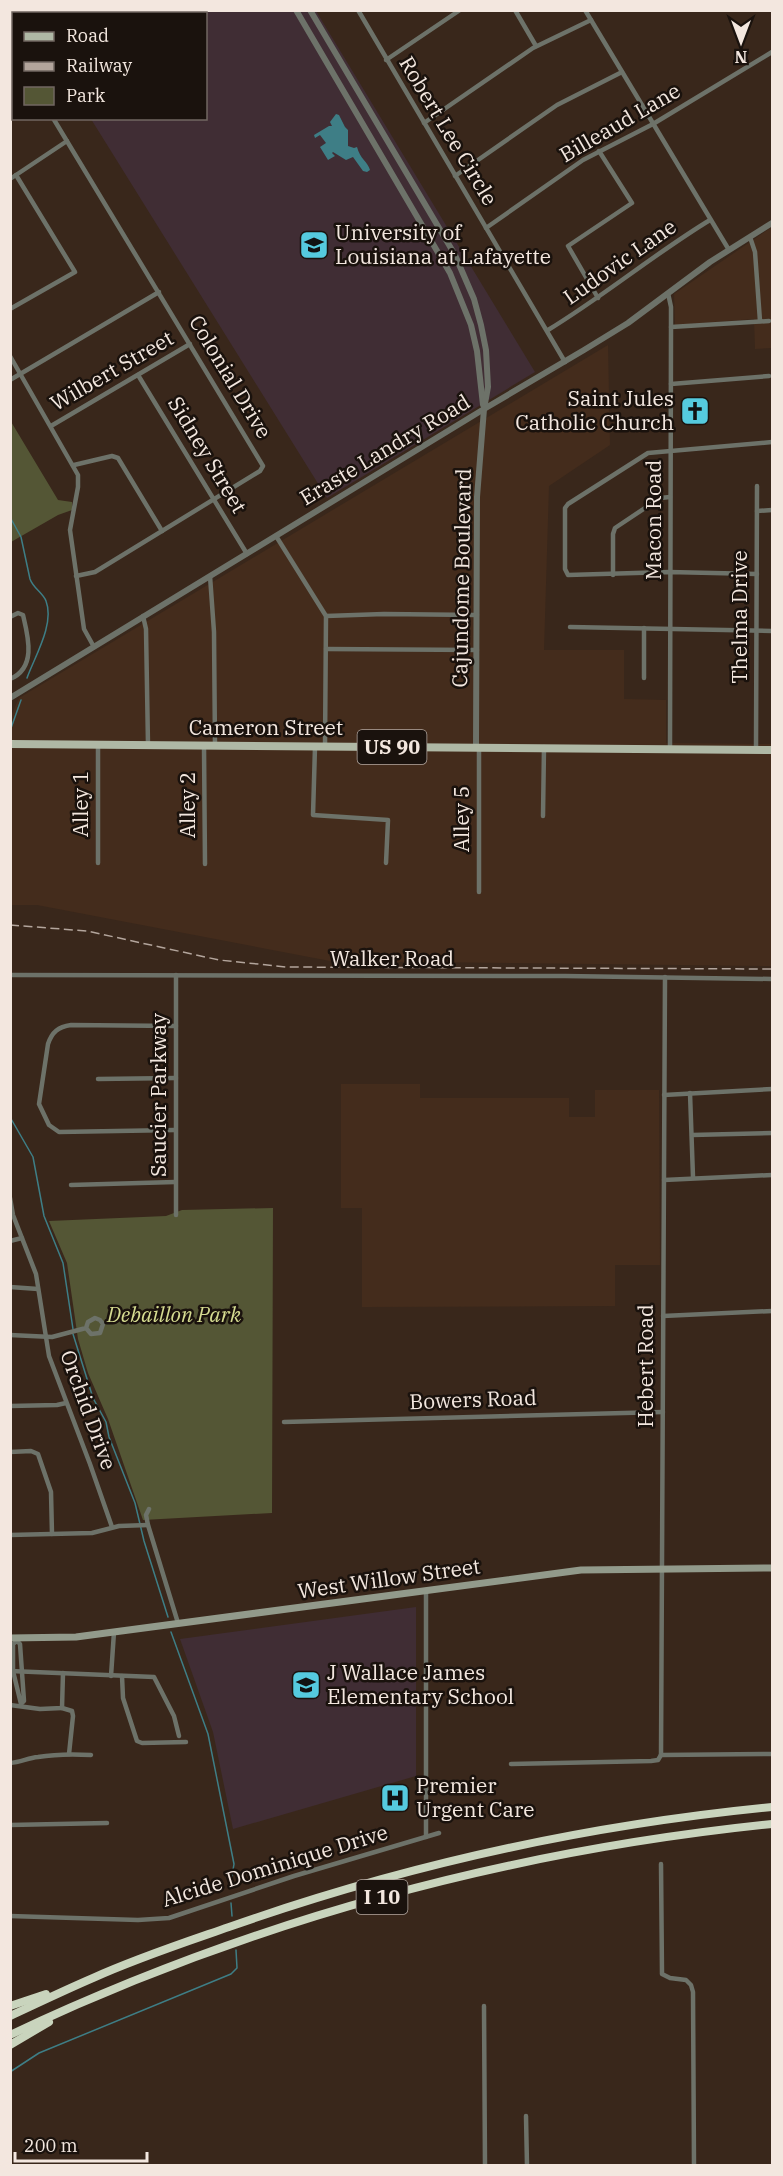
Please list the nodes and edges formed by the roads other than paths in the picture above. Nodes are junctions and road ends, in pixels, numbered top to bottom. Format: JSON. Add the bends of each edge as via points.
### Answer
{"nodes":[{"id":1,"x":296,"y":10,"type":"edge"},
{"id":2,"x":309,"y":10,"type":"edge"},
{"id":3,"x":358,"y":10,"type":"edge"},
{"id":4,"x":460,"y":10,"type":"edge"},
{"id":5,"x":515,"y":10,"type":"edge"},
{"id":6,"x":585,"y":10,"type":"edge"},
{"id":7,"x":591,"y":20,"type":"junction"},
{"id":8,"x":536,"y":46,"type":"junction"},
{"id":9,"x":772,"y":52,"type":"edge"},
{"id":10,"x":386,"y":60,"type":"junction"},
{"id":11,"x":622,"y":72,"type":"junction"},
{"id":12,"x":348,"y":76,"type":"junction"},
{"id":13,"x":339,"y":82,"type":"junction"},
{"id":14,"x":54,"y":120,"type":"edge"},
{"id":15,"x":424,"y":123,"type":"junction"},
{"id":16,"x":653,"y":124,"type":"junction"},
{"id":17,"x":67,"y":141,"type":"junction"},
{"id":18,"x":598,"y":151,"type":"junction"},
{"id":19,"x":406,"y":172,"type":"junction"},
{"id":20,"x":16,"y":175,"type":"junction"},
{"id":21,"x":455,"y":176,"type":"junction"},
{"id":22,"x":396,"y":178,"type":"junction"},
{"id":23,"x":10,"y":179,"type":"edge"},
{"id":24,"x":710,"y":220,"type":"junction"},
{"id":25,"x":772,"y":223,"type":"edge"},
{"id":26,"x":486,"y":228,"type":"junction"},
{"id":27,"x":750,"y":237,"type":"junction"},
{"id":28,"x":729,"y":250,"type":"junction"},
{"id":29,"x":159,"y":292,"type":"junction"},
{"id":30,"x":668,"y":293,"type":"junction"},
{"id":31,"x":598,"y":298,"type":"junction"},
{"id":32,"x":10,"y":309,"type":"edge"},
{"id":33,"x":760,"y":321,"type":"junction"},
{"id":34,"x":769,"y":321,"type":"dead end"},
{"id":35,"x":671,"y":327,"type":"junction"},
{"id":36,"x":548,"y":330,"type":"junction"},
{"id":37,"x":190,"y":344,"type":"junction"},
{"id":38,"x":10,"y":356,"type":"edge"},
{"id":39,"x":565,"y":362,"type":"junction"},
{"id":40,"x":20,"y":374,"type":"junction"},
{"id":41,"x":138,"y":375,"type":"junction"},
{"id":42,"x":769,"y":376,"type":"dead end"},
{"id":43,"x":10,"y":380,"type":"edge"},
{"id":44,"x":671,"y":384,"type":"junction"},
{"id":45,"x":484,"y":409,"type":"junction"},
{"id":46,"x":51,"y":426,"type":"junction"},
{"id":47,"x":772,"y":442,"type":"edge"},
{"id":48,"x":670,"y":451,"type":"junction"},
{"id":49,"x":74,"y":465,"type":"junction"},
{"id":50,"x":757,"y":486,"type":"dead end"},
{"id":51,"x":670,"y":497,"type":"junction"},
{"id":52,"x":214,"y":499,"type":"junction"},
{"id":53,"x":772,"y":510,"type":"edge"},
{"id":54,"x":757,"y":511,"type":"junction"},
{"id":55,"x":162,"y":531,"type":"junction"},
{"id":56,"x":276,"y":536,"type":"junction"},
{"id":57,"x":247,"y":554,"type":"junction"},
{"id":58,"x":669,"y":572,"type":"junction"},
{"id":59,"x":757,"y":574,"type":"junction"},
{"id":60,"x":613,"y":575,"type":"junction"},
{"id":61,"x":76,"y":576,"type":"junction"},
{"id":62,"x":210,"y":576,"type":"junction"},
{"id":63,"x":477,"y":615,"type":"junction"},
{"id":64,"x":143,"y":616,"type":"junction"},
{"id":65,"x":326,"y":616,"type":"junction"},
{"id":66,"x":10,"y":617,"type":"edge"},
{"id":67,"x":570,"y":627,"type":"dead end"},
{"id":68,"x":644,"y":628,"type":"junction"},
{"id":69,"x":670,"y":629,"type":"junction"},
{"id":70,"x":757,"y":631,"type":"junction"},
{"id":71,"x":772,"y":631,"type":"edge"},
{"id":72,"x":94,"y":646,"type":"junction"},
{"id":73,"x":326,"y":648,"type":"junction"},
{"id":74,"x":477,"y":650,"type":"junction"},
{"id":75,"x":10,"y":678,"type":"edge"},
{"id":76,"x":644,"y":678,"type":"dead end"},
{"id":77,"x":10,"y":698,"type":"edge"},
{"id":78,"x":10,"y":744,"type":"edge"},
{"id":79,"x":98,"y":745,"type":"junction"},
{"id":80,"x":148,"y":746,"type":"junction"},
{"id":81,"x":204,"y":746,"type":"junction"},
{"id":82,"x":215,"y":746,"type":"junction"},
{"id":83,"x":315,"y":747,"type":"junction"},
{"id":84,"x":325,"y":747,"type":"junction"},
{"id":85,"x":478,"y":747,"type":"junction"},
{"id":86,"x":544,"y":747,"type":"junction"},
{"id":87,"x":670,"y":748,"type":"junction"},
{"id":88,"x":756,"y":749,"type":"junction"},
{"id":89,"x":772,"y":750,"type":"edge"},
{"id":90,"x":543,"y":816,"type":"dead end"},
{"id":91,"x":98,"y":863,"type":"dead end"},
{"id":92,"x":386,"y":863,"type":"dead end"},
{"id":93,"x":205,"y":864,"type":"dead end"},
{"id":94,"x":479,"y":892,"type":"dead end"},
{"id":95,"x":10,"y":975,"type":"edge"},
{"id":96,"x":176,"y":975,"type":"junction"},
{"id":97,"x":665,"y":977,"type":"junction"},
{"id":98,"x":772,"y":979,"type":"edge"},
{"id":99,"x":176,"y":1026,"type":"junction"},
{"id":100,"x":176,"y":1078,"type":"junction"},
{"id":101,"x":98,"y":1079,"type":"dead end"},
{"id":102,"x":772,"y":1089,"type":"edge"},
{"id":103,"x":690,"y":1093,"type":"junction"},
{"id":104,"x":664,"y":1095,"type":"junction"},
{"id":105,"x":175,"y":1130,"type":"junction"},
{"id":106,"x":772,"y":1133,"type":"edge"},
{"id":107,"x":692,"y":1136,"type":"junction"},
{"id":108,"x":772,"y":1175,"type":"edge"},
{"id":109,"x":693,"y":1177,"type":"junction"},
{"id":110,"x":663,"y":1180,"type":"junction"},
{"id":111,"x":175,"y":1182,"type":"junction"},
{"id":112,"x":71,"y":1185,"type":"dead end"},
{"id":113,"x":10,"y":1198,"type":"edge"},
{"id":114,"x":176,"y":1215,"type":"dead end"},
{"id":115,"x":22,"y":1238,"type":"junction"},
{"id":116,"x":10,"y":1241,"type":"edge"},
{"id":117,"x":10,"y":1287,"type":"edge"},
{"id":118,"x":38,"y":1289,"type":"junction"},
{"id":119,"x":772,"y":1311,"type":"edge"},
{"id":120,"x":663,"y":1316,"type":"junction"},
{"id":121,"x":86,"y":1328,"type":"dead end"},
{"id":122,"x":10,"y":1335,"type":"edge"},
{"id":123,"x":45,"y":1337,"type":"junction"},
{"id":124,"x":66,"y":1403,"type":"junction"},
{"id":125,"x":10,"y":1406,"type":"edge"},
{"id":126,"x":663,"y":1412,"type":"junction"},
{"id":127,"x":284,"y":1422,"type":"dead end"},
{"id":128,"x":10,"y":1452,"type":"edge"},
{"id":129,"x":149,"y":1509,"type":"dead end"},
{"id":130,"x":148,"y":1525,"type":"junction"},
{"id":131,"x":112,"y":1527,"type":"junction"},
{"id":132,"x":52,"y":1534,"type":"junction"},
{"id":133,"x":10,"y":1535,"type":"edge"},
{"id":134,"x":772,"y":1568,"type":"edge"},
{"id":135,"x":662,"y":1569,"type":"junction"},
{"id":136,"x":426,"y":1590,"type":"junction"},
{"id":137,"x":178,"y":1623,"type":"junction"},
{"id":138,"x":114,"y":1632,"type":"junction"},
{"id":139,"x":14,"y":1639,"type":"edge"},
{"id":140,"x":22,"y":1657,"type":"junction"},
{"id":141,"x":13,"y":1661,"type":"junction"},
{"id":142,"x":12,"y":1671,"type":"edge"},
{"id":143,"x":22,"y":1671,"type":"junction"},
{"id":144,"x":63,"y":1673,"type":"junction"},
{"id":145,"x":111,"y":1676,"type":"junction"},
{"id":146,"x":122,"y":1676,"type":"junction"},
{"id":147,"x":10,"y":1705,"type":"edge"},
{"id":148,"x":21,"y":1705,"type":"junction"},
{"id":149,"x":62,"y":1708,"type":"junction"},
{"id":150,"x":179,"y":1736,"type":"dead end"},
{"id":151,"x":186,"y":1742,"type":"dead end"},
{"id":152,"x":69,"y":1754,"type":"junction"},
{"id":153,"x":772,"y":1754,"type":"edge"},
{"id":154,"x":91,"y":1755,"type":"dead end"},
{"id":155,"x":661,"y":1755,"type":"junction"},
{"id":156,"x":10,"y":1763,"type":"edge"},
{"id":157,"x":511,"y":1764,"type":"dead end"},
{"id":158,"x":772,"y":1807,"type":"edge"},
{"id":159,"x":107,"y":1823,"type":"dead end"},
{"id":160,"x":772,"y":1824,"type":"edge"},
{"id":161,"x":10,"y":1825,"type":"edge"},
{"id":162,"x":439,"y":1833,"type":"dead end"},
{"id":163,"x":426,"y":1837,"type":"junction"},
{"id":164,"x":660,"y":1863,"type":"dead end"},
{"id":165,"x":10,"y":1916,"type":"edge"},
{"id":166,"x":94,"y":1977,"type":"junction"},
{"id":167,"x":110,"y":1991,"type":"junction"},
{"id":168,"x":10,"y":2006,"type":"edge"},
{"id":169,"x":484,"y":2006,"type":"dead end"},
{"id":170,"x":10,"y":2016,"type":"edge"},
{"id":171,"x":10,"y":2035,"type":"edge"},
{"id":172,"x":10,"y":2045,"type":"edge"},
{"id":173,"x":526,"y":2116,"type":"dead end"},
{"id":174,"x":485,"y":2166,"type":"edge"},
{"id":175,"x":527,"y":2166,"type":"edge"},
{"id":176,"x":694,"y":2166,"type":"edge"}],
"edges":[{"from":1,"to":13,"type":"street","name":"Cajundome Boulevard"},
{"from":2,"to":12,"type":"street","name":"Cajundome Boulevard"},
{"from":3,"to":10,"type":"street","name":"Robert Lee Circle"},
{"from":4,"to":10,"type":"street"},
{"from":5,"to":8,"type":"street"},
{"from":6,"to":7,"type":"street"},
{"from":7,"to":8,"type":"street"},
{"from":7,"to":11,"type":"street"},
{"from":8,"to":15,"type":"street"},
{"from":9,"to":16,"type":"street","name":"Billeaud Lane"},
{"from":10,"to":15,"type":"street","name":"Robert Lee Circle"},
{"from":11,"to":16,"type":"street"},
{"from":11,"to":21,"type":"street","via":[[557,105]]},
{"from":12,"to":13,"type":"street"},
{"from":12,"to":19,"type":"street","name":"Cajundome Boulevard"},
{"from":13,"to":22,"type":"street","name":"Cajundome Boulevard"},
{"from":14,"to":17,"type":"street","name":"Colonial Drive"},
{"from":15,"to":21,"type":"street","name":"Robert Lee Circle"},
{"from":16,"to":18,"type":"street","name":"Billeaud Lane"},
{"from":16,"to":24,"type":"street"},
{"from":17,"to":20,"type":"street"},
{"from":17,"to":29,"type":"street","name":"Colonial Drive"},
{"from":18,"to":26,"type":"street","name":"Billeaud Lane"},
{"from":18,"to":31,"type":"street","via":[[632,203],[568,246]]},
{"from":19,"to":22,"type":"street"},
{"from":19,"to":45,"type":"street","name":"Cajundome Boulevard","via":[[455,255],[474,299],[487,365]]},
{"from":20,"to":23,"type":"street"},
{"from":20,"to":32,"type":"street","via":[[75,272]]},
{"from":21,"to":26,"type":"street","name":"Robert Lee Circle"},
{"from":22,"to":45,"type":"street","name":"Cajundome Boulevard","via":[[446,263],[468,316]]},
{"from":24,"to":28,"type":"street"},
{"from":24,"to":31,"type":"street","name":"Ludovic Lane"},
{"from":25,"to":27,"type":"street","name":"Eraste Landry Road"},
{"from":26,"to":36,"type":"street","name":"Robert Lee Circle"},
{"from":27,"to":28,"type":"street","name":"Eraste Landry Road"},
{"from":27,"to":33,"type":"street","via":[[755,252]]},
{"from":28,"to":30,"type":"street","name":"Eraste Landry Road"},
{"from":29,"to":37,"type":"street","name":"Colonial Drive"},
{"from":29,"to":40,"type":"street"},
{"from":30,"to":35,"type":"street","name":"Macon Road"},
{"from":30,"to":39,"type":"street","name":"Eraste Landry Road"},
{"from":31,"to":36,"type":"street","name":"Ludovic Lane"},
{"from":33,"to":34,"type":"street"},
{"from":33,"to":35,"type":"street"},
{"from":35,"to":44,"type":"street","name":"Macon Road"},
{"from":36,"to":39,"type":"street","name":"Robert Lee Circle"},
{"from":37,"to":41,"type":"street","name":"Wilbert Street"},
{"from":37,"to":52,"type":"street","name":"Colonial Drive","via":[[263,466]]},
{"from":38,"to":40,"type":"street"},
{"from":39,"to":45,"type":"street","name":"Eraste Landry Road"},
{"from":40,"to":43,"type":"street"},
{"from":40,"to":46,"type":"street"},
{"from":41,"to":46,"type":"street","name":"Wilbert Street"},
{"from":41,"to":52,"type":"street","name":"Sidney Street"},
{"from":42,"to":44,"type":"street"},
{"from":44,"to":48,"type":"street","name":"Macon Road"},
{"from":45,"to":56,"type":"street","name":"Eraste Landry Road"},
{"from":45,"to":63,"type":"street","name":"Cajundome Boulevard","via":[[477,497]]},
{"from":46,"to":49,"type":"street"},
{"from":47,"to":48,"type":"street"},
{"from":48,"to":51,"type":"street","name":"Macon Road"},
{"from":48,"to":60,"type":"street","via":[[644,454],[566,505],[567,574]]},
{"from":49,"to":55,"type":"street","via":[[118,458]]},
{"from":49,"to":61,"type":"street","via":[[78,487],[70,525]]},
{"from":50,"to":54,"type":"street","name":"Thelma Drive"},
{"from":51,"to":58,"type":"street","name":"Macon Road"},
{"from":51,"to":60,"type":"street","via":[[660,498],[615,528]]},
{"from":52,"to":55,"type":"street","name":"Colonial Drive"},
{"from":52,"to":57,"type":"street","name":"Sidney Street"},
{"from":53,"to":54,"type":"street"},
{"from":54,"to":59,"type":"street","name":"Thelma Drive"},
{"from":55,"to":61,"type":"street","name":"Colonial Drive","via":[[95,572]]},
{"from":56,"to":57,"type":"street","name":"Eraste Landry Road"},
{"from":56,"to":65,"type":"street"},
{"from":57,"to":62,"type":"street","name":"Eraste Landry Road"},
{"from":58,"to":59,"type":"street"},
{"from":58,"to":60,"type":"street"},
{"from":58,"to":69,"type":"street","name":"Macon Road"},
{"from":59,"to":70,"type":"street","name":"Thelma Drive"},
{"from":61,"to":72,"type":"street","via":[[84,629]]},
{"from":62,"to":64,"type":"street","name":"Eraste Landry Road"},
{"from":62,"to":82,"type":"street"},
{"from":63,"to":65,"type":"street"},
{"from":63,"to":74,"type":"street","name":"Cajundome Boulevard"},
{"from":64,"to":72,"type":"street","name":"Eraste Landry Road"},
{"from":64,"to":80,"type":"street"},
{"from":65,"to":73,"type":"street"},
{"from":66,"to":75,"type":"street","via":[[23,615],[30,649],[21,671]]},
{"from":67,"to":68,"type":"street"},
{"from":68,"to":69,"type":"street"},
{"from":68,"to":76,"type":"street"},
{"from":69,"to":70,"type":"street"},
{"from":69,"to":87,"type":"street","name":"Macon Road"},
{"from":70,"to":71,"type":"street"},
{"from":70,"to":88,"type":"street","name":"Thelma Drive"},
{"from":72,"to":77,"type":"street","name":"Eraste Landry Road"},
{"from":73,"to":74,"type":"street"},
{"from":73,"to":84,"type":"street"},
{"from":74,"to":85,"type":"street","name":"Cajundome Boulevard"},
{"from":78,"to":79,"type":"main road","name":"Cameron Street","number":"US 90"},
{"from":79,"to":80,"type":"main road","name":"Cameron Street","number":"US 90"},
{"from":79,"to":91,"type":"street","name":"Alley 1"},
{"from":80,"to":81,"type":"main road","name":"Cameron Street","number":"US 90"},
{"from":81,"to":82,"type":"main road","name":"Cameron Street","number":"US 90"},
{"from":81,"to":93,"type":"street","name":"Alley 2"},
{"from":82,"to":83,"type":"main road","name":"Cameron Street","number":"US 90"},
{"from":83,"to":84,"type":"main road","name":"Cameron Street","number":"US 90"},
{"from":83,"to":92,"type":"street","via":[[313,815],[388,820]]},
{"from":84,"to":85,"type":"main road","name":"Cameron Street","number":"US 90"},
{"from":85,"to":86,"type":"main road","name":"Cameron Street","number":"US 90"},
{"from":85,"to":94,"type":"street","name":"Alley 5"},
{"from":86,"to":87,"type":"main road","name":"Cameron Street","number":"US 90"},
{"from":86,"to":90,"type":"street"},
{"from":87,"to":88,"type":"main road","name":"Cameron Street","number":"US 90"},
{"from":88,"to":89,"type":"main road","name":"Cameron Street","number":"US 90"},
{"from":95,"to":96,"type":"street","name":"Walker Road"},
{"from":96,"to":97,"type":"street","name":"Walker Road"},
{"from":96,"to":99,"type":"street","name":"Saucier Parkway"},
{"from":97,"to":98,"type":"street","name":"Walker Road"},
{"from":97,"to":104,"type":"street","name":"Hebert Road"},
{"from":99,"to":100,"type":"street","name":"Saucier Parkway"},
{"from":99,"to":105,"type":"street","via":[[71,1025],[57,1029],[48,1044],[39,1104],[49,1125],[59,1132]]},
{"from":100,"to":101,"type":"street"},
{"from":100,"to":105,"type":"street","name":"Saucier Parkway"},
{"from":102,"to":103,"type":"street"},
{"from":103,"to":104,"type":"street"},
{"from":103,"to":107,"type":"street"},
{"from":104,"to":110,"type":"street","name":"Hebert Road"},
{"from":105,"to":111,"type":"street","name":"Saucier Parkway"},
{"from":106,"to":107,"type":"street"},
{"from":107,"to":109,"type":"street"},
{"from":108,"to":109,"type":"street"},
{"from":109,"to":110,"type":"street"},
{"from":110,"to":120,"type":"street","name":"Hebert Road"},
{"from":111,"to":112,"type":"street"},
{"from":111,"to":114,"type":"street","name":"Saucier Parkway"},
{"from":113,"to":115,"type":"street","name":"Orchid Drive"},
{"from":115,"to":116,"type":"street"},
{"from":115,"to":118,"type":"street","name":"Orchid Drive"},
{"from":117,"to":118,"type":"street"},
{"from":118,"to":123,"type":"street","name":"Orchid Drive"},
{"from":119,"to":120,"type":"street"},
{"from":120,"to":126,"type":"street","name":"Hebert Road"},
{"from":121,"to":123,"type":"street"},
{"from":122,"to":123,"type":"street"},
{"from":123,"to":124,"type":"street","name":"Orchid Drive"},
{"from":124,"to":125,"type":"street"},
{"from":124,"to":131,"type":"street","name":"Orchid Drive"},
{"from":126,"to":127,"type":"street","name":"Bowers Road"},
{"from":126,"to":135,"type":"street","name":"Hebert Road"},
{"from":128,"to":132,"type":"street","via":[[38,1454],[51,1491]]},
{"from":129,"to":130,"type":"street"},
{"from":130,"to":131,"type":"street"},
{"from":130,"to":137,"type":"street"},
{"from":131,"to":132,"type":"street","via":[[92,1533]]},
{"from":132,"to":133,"type":"street"},
{"from":134,"to":135,"type":"main road","name":"West Willow Street"},
{"from":135,"to":136,"type":"main road","name":"West Willow Street","via":[[581,1570]]},
{"from":135,"to":155,"type":"street","name":"Hebert Road"},
{"from":136,"to":137,"type":"main road","name":"West Willow Street"},
{"from":136,"to":163,"type":"street"},
{"from":137,"to":138,"type":"main road","name":"West Willow Street"},
{"from":138,"to":139,"type":"main road","name":"West Willow Street"},
{"from":138,"to":145,"type":"street"},
{"from":139,"to":140,"type":"street","via":[[20,1644]]},
{"from":139,"to":141,"type":"street"},
{"from":140,"to":141,"type":"street"},
{"from":140,"to":143,"type":"street"},
{"from":141,"to":142,"type":"street"},
{"from":142,"to":143,"type":"street"},
{"from":142,"to":148,"type":"street"},
{"from":143,"to":144,"type":"street"},
{"from":143,"to":148,"type":"street","via":[[25,1695]]},
{"from":144,"to":145,"type":"street"},
{"from":144,"to":149,"type":"street"},
{"from":145,"to":146,"type":"street"},
{"from":146,"to":150,"type":"street","via":[[154,1677],[174,1716]]},
{"from":146,"to":151,"type":"street","via":[[123,1698],[137,1741]]},
{"from":147,"to":148,"type":"street"},
{"from":148,"to":149,"type":"street"},
{"from":149,"to":152,"type":"street","via":[[72,1711],[73,1716]]},
{"from":152,"to":154,"type":"street"},
{"from":152,"to":156,"type":"street"},
{"from":153,"to":155,"type":"street"},
{"from":155,"to":157,"type":"street","via":[[651,1761]]},
{"from":158,"to":166,"type":"highway","number":"I 10","via":[[593,1831],[432,1865],[284,1908]]},
{"from":159,"to":161,"type":"street"},
{"from":160,"to":167,"type":"highway","number":"I 10","via":[[594,1849],[432,1883],[287,1924]]},
{"from":162,"to":163,"type":"street","name":"Alcide Dominique Drive"},
{"from":163,"to":165,"type":"street","name":"Alcide Dominique Drive","via":[[169,1918]]},
{"from":164,"to":176,"type":"street","via":[[662,1974],[688,1981],[693,1992]]},
{"from":166,"to":168,"type":"highway"},
{"from":166,"to":170,"type":"highway","number":"I 10"},
{"from":167,"to":171,"type":"highway","number":"I 10"},
{"from":167,"to":172,"type":"highway"},
{"from":169,"to":174,"type":"street"},
{"from":173,"to":175,"type":"street"}]}
